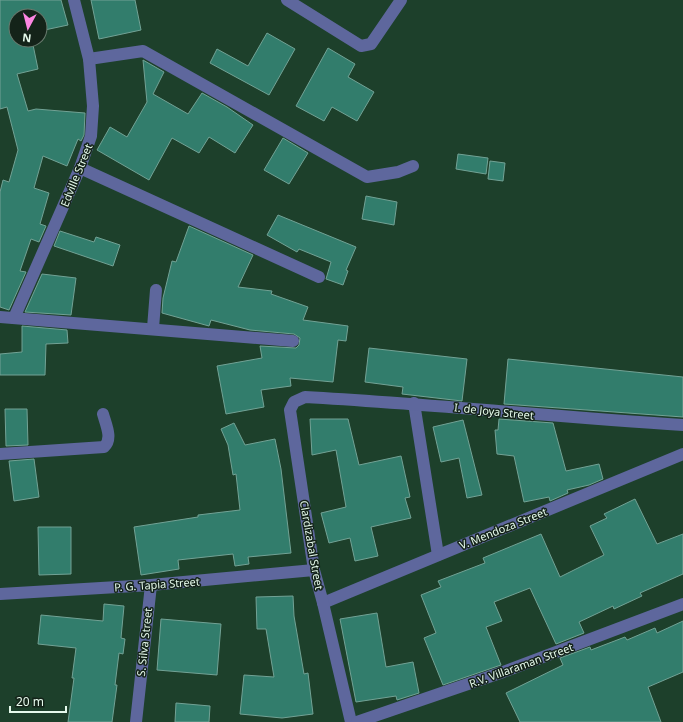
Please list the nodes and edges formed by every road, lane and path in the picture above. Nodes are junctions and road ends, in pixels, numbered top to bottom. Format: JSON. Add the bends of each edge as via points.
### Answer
{"nodes":[{"id":1,"x":74,"y":0,"type":"edge"},
{"id":2,"x":287,"y":0,"type":"edge"},
{"id":3,"x":401,"y":0,"type":"edge"},
{"id":4,"x":301,"y":3,"type":"edge"},
{"id":5,"x":89,"y":59,"type":"junction"},
{"id":6,"x":413,"y":166,"type":"dead end"},
{"id":7,"x":80,"y":168,"type":"junction"},
{"id":8,"x":320,"y":277,"type":"dead end"},
{"id":9,"x":156,"y":290,"type":"dead end"},
{"id":10,"x":0,"y":317,"type":"edge"},
{"id":11,"x":14,"y":318,"type":"junction"},
{"id":12,"x":153,"y":328,"type":"junction"},
{"id":13,"x":293,"y":342,"type":"dead end"},
{"id":14,"x":305,"y":397,"type":"joint"},
{"id":15,"x":414,"y":403,"type":"junction"},
{"id":16,"x":103,"y":414,"type":"dead end"},
{"id":17,"x":683,"y":425,"type":"edge"},
{"id":18,"x":0,"y":454,"type":"edge"},
{"id":19,"x":683,"y":454,"type":"edge"},
{"id":20,"x":438,"y":555,"type":"junction"},
{"id":21,"x":314,"y":570,"type":"junction"},
{"id":22,"x":150,"y":585,"type":"junction"},
{"id":23,"x":0,"y":594,"type":"edge"},
{"id":24,"x":324,"y":603,"type":"junction"},
{"id":25,"x":683,"y":604,"type":"edge"},
{"id":26,"x":136,"y":722,"type":"edge"},
{"id":27,"x":351,"y":722,"type":"edge"},
{"id":28,"x":357,"y":722,"type":"edge"}],
"edges":[{"from":1,"to":5,"type":"street","name":"Edville Street"},
{"from":2,"to":4,"type":"street"},
{"from":3,"to":4,"type":"street","via":[[371,44],[361,46]]},
{"from":5,"to":6,"type":"street","via":[[143,51],[367,177],[398,172]]},
{"from":5,"to":7,"type":"street","name":"Edville Street","via":[[93,106],[91,136]]},
{"from":7,"to":8,"type":"street"},
{"from":7,"to":11,"type":"street","name":"Edville Street"},
{"from":9,"to":12,"type":"street"},
{"from":10,"to":11,"type":"street"},
{"from":11,"to":12,"type":"street"},
{"from":12,"to":13,"type":"street"},
{"from":14,"to":15,"type":"street","name":"I. de Joya Street"},
{"from":14,"to":21,"type":"street","name":"Clardizabal Street","via":[[294,402],[290,410]]},
{"from":15,"to":17,"type":"street","name":"I. de Joya Street","via":[[536,415]]},
{"from":15,"to":20,"type":"street"},
{"from":16,"to":18,"type":"street","via":[[109,438],[104,447]]},
{"from":19,"to":20,"type":"street","name":"V. Mendoza Street"},
{"from":20,"to":24,"type":"street","name":"V. Mendoza Street"},
{"from":21,"to":22,"type":"street","name":"P. G. Tapia Street"},
{"from":21,"to":24,"type":"street","name":"Clardizabal Street"},
{"from":22,"to":23,"type":"street","name":"P. G. Tapia Street"},
{"from":22,"to":26,"type":"street","name":"S. Silva Street"},
{"from":24,"to":27,"type":"street","name":"Clardizabal Street"},
{"from":25,"to":28,"type":"street","name":"R.V. Villaraman Street","via":[[503,672]]}]}
